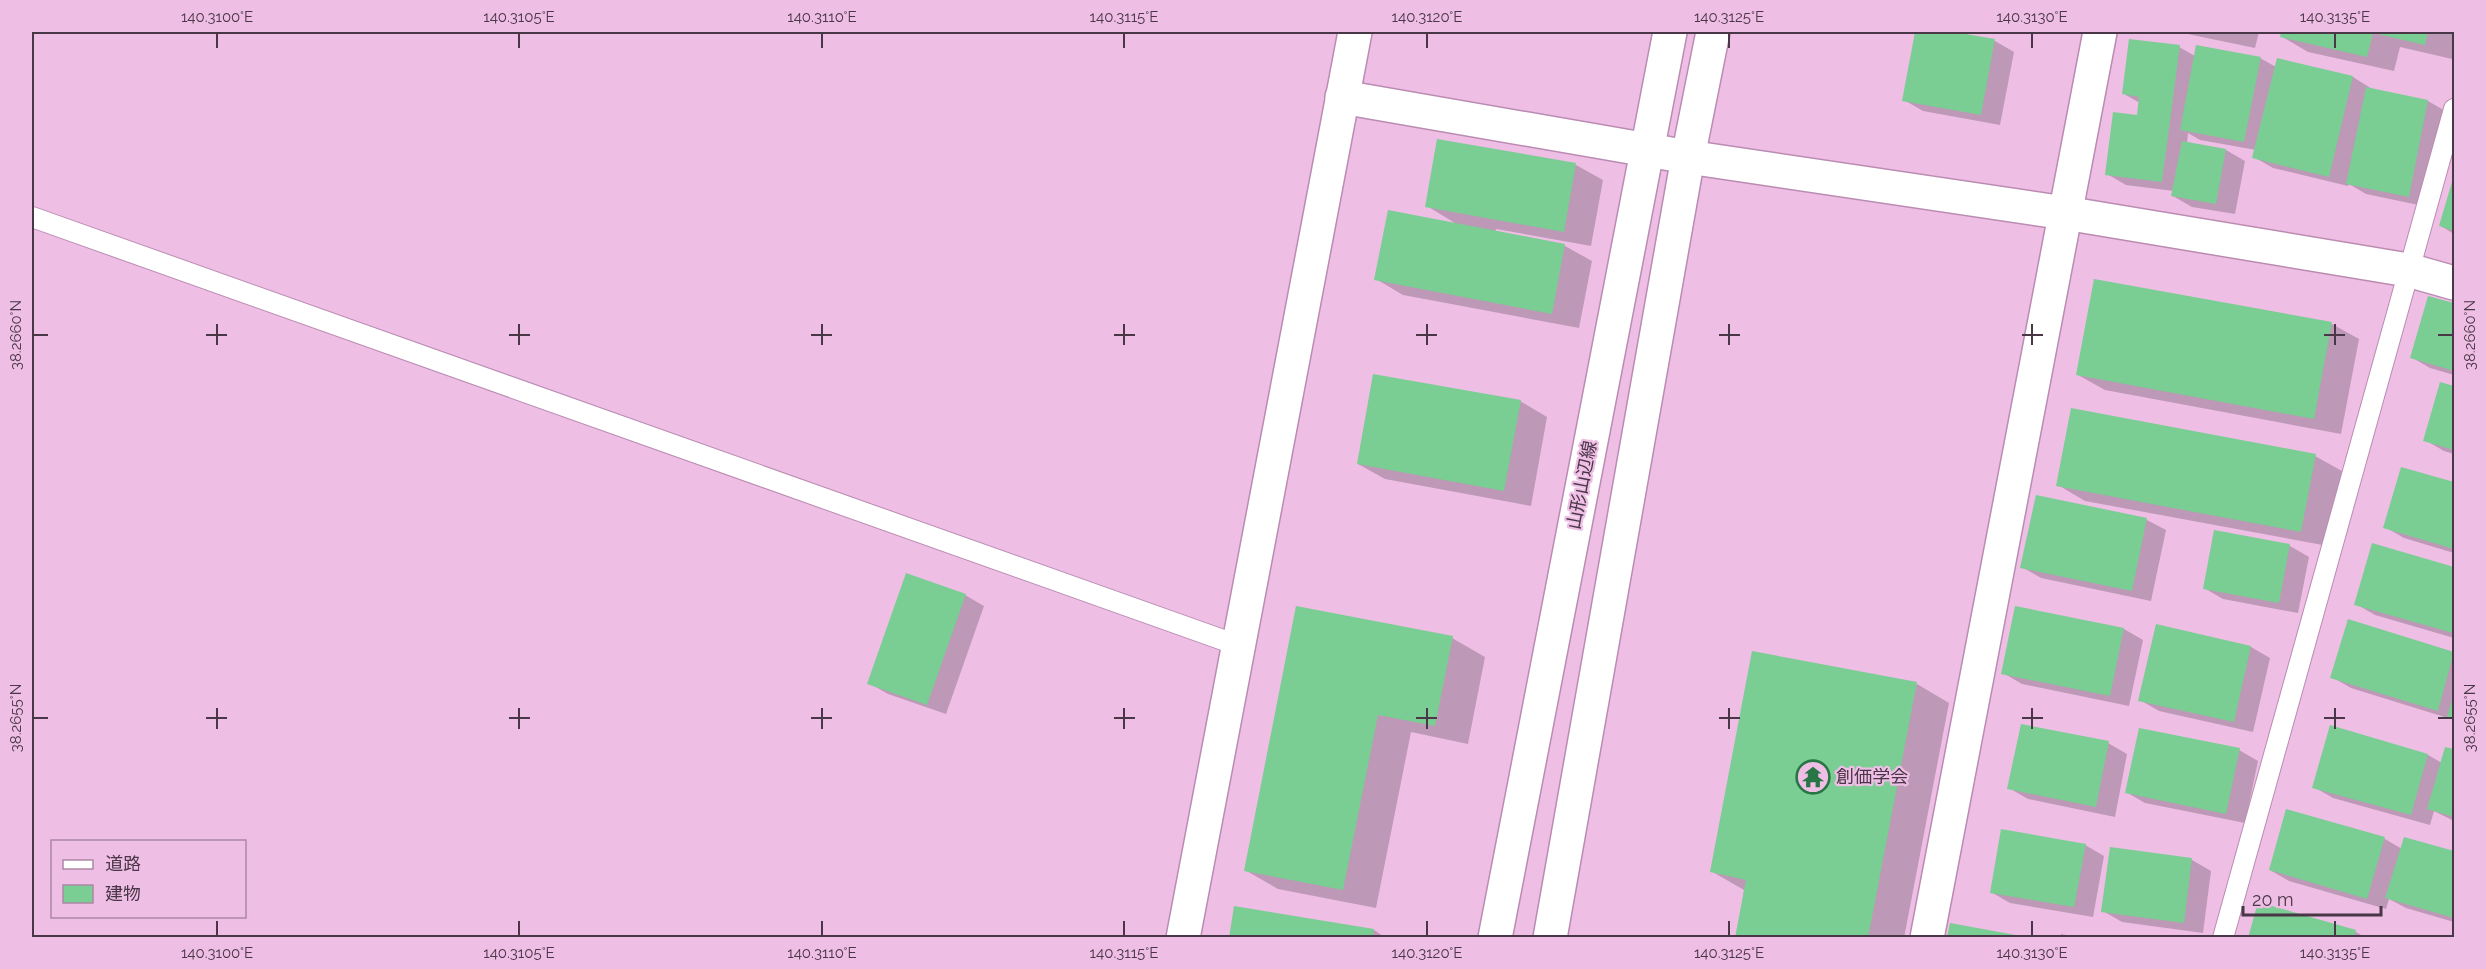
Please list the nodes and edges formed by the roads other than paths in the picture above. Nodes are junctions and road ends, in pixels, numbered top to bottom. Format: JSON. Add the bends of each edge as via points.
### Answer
{"nodes":[{"id":1,"x":1355,"y":32,"type":"edge"},
{"id":2,"x":1670,"y":32,"type":"edge"},
{"id":3,"x":1713,"y":32,"type":"edge"},
{"id":4,"x":2100,"y":32,"type":"edge"},
{"id":5,"x":1342,"y":98,"type":"junction"},
{"id":6,"x":2454,"y":109,"type":"edge"},
{"id":7,"x":1647,"y":150,"type":"junction"},
{"id":8,"x":1688,"y":157,"type":"junction"},
{"id":9,"x":2065,"y":213,"type":"junction"},
{"id":10,"x":32,"y":217,"type":"edge"},
{"id":11,"x":2409,"y":270,"type":"junction"},
{"id":12,"x":2454,"y":283,"type":"edge"},
{"id":13,"x":1240,"y":646,"type":"junction"},
{"id":14,"x":1183,"y":938,"type":"edge"},
{"id":15,"x":1495,"y":938,"type":"edge"},
{"id":16,"x":1550,"y":938,"type":"edge"},
{"id":17,"x":1927,"y":938,"type":"edge"},
{"id":18,"x":2223,"y":938,"type":"edge"}],
"edges":[{"from":1,"to":5,"type":"street"},
{"from":2,"to":7,"type":"street","name":"山形山辺線"},
{"from":3,"to":8,"type":"street"},
{"from":4,"to":9,"type":"street"},
{"from":5,"to":7,"type":"street"},
{"from":5,"to":13,"type":"street"},
{"from":6,"to":11,"type":"lane"},
{"from":7,"to":8,"type":"street"},
{"from":7,"to":15,"type":"street","name":"山形山辺線"},
{"from":8,"to":9,"type":"street"},
{"from":8,"to":16,"type":"street"},
{"from":9,"to":11,"type":"street"},
{"from":9,"to":17,"type":"street"},
{"from":10,"to":13,"type":"lane"},
{"from":11,"to":12,"type":"street"},
{"from":11,"to":18,"type":"lane"},
{"from":13,"to":14,"type":"street"}]}
